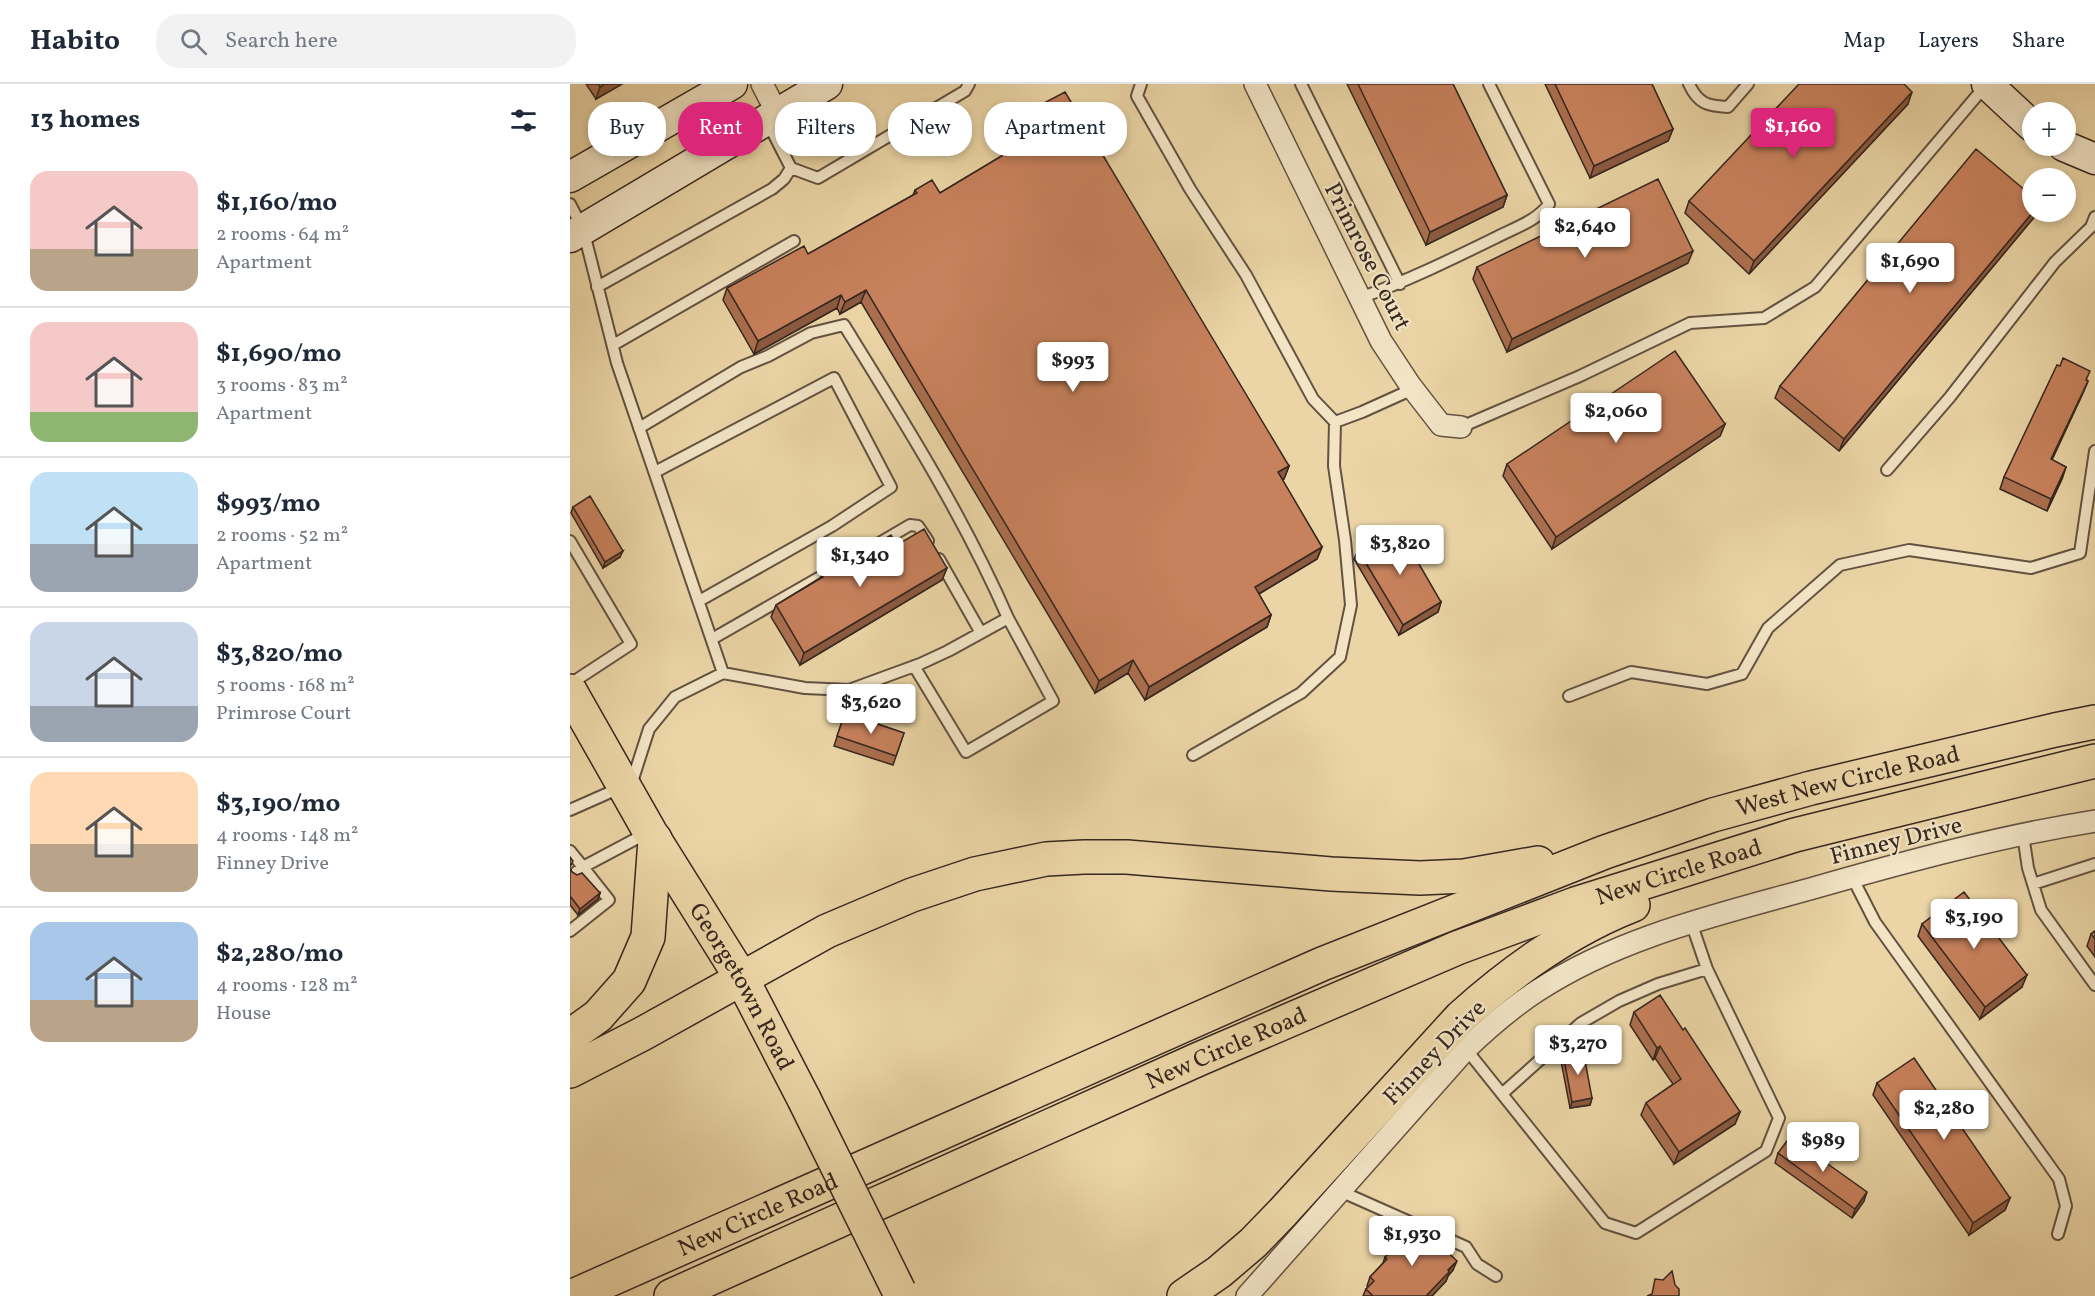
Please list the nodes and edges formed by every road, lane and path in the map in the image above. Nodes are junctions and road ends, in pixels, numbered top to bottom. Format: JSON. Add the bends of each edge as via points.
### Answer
{"nodes":[{"id":1,"x":732,"y":84,"type":"edge"},
{"id":2,"x":762,"y":84,"type":"edge"},
{"id":3,"x":827,"y":84,"type":"edge"},
{"id":4,"x":969,"y":84,"type":"edge"},
{"id":5,"x":1141,"y":84,"type":"edge"},
{"id":6,"x":1255,"y":84,"type":"edge"},
{"id":7,"x":1300,"y":84,"type":"edge"},
{"id":8,"x":1490,"y":84,"type":"edge"},
{"id":9,"x":1689,"y":84,"type":"edge"},
{"id":10,"x":1748,"y":84,"type":"edge"},
{"id":11,"x":1987,"y":84,"type":"edge"},
{"id":12,"x":771,"y":116,"type":"junction"},
{"id":13,"x":2022,"y":117,"type":"edge"},
{"id":14,"x":2076,"y":151,"type":"edge"},
{"id":15,"x":2095,"y":159,"type":"edge"},
{"id":16,"x":791,"y":168,"type":"junction"},
{"id":17,"x":570,"y":177,"type":"edge"},
{"id":18,"x":2095,"y":217,"type":"edge"},
{"id":19,"x":574,"y":223,"type":"edge"},
{"id":20,"x":794,"y":241,"type":"dead end"},
{"id":21,"x":1400,"y":284,"type":"junction"},
{"id":22,"x":597,"y":287,"type":"junction"},
{"id":23,"x":1360,"y":298,"type":"junction"},
{"id":24,"x":613,"y":345,"type":"junction"},
{"id":25,"x":1413,"y":389,"type":"junction"},
{"id":26,"x":1335,"y":422,"type":"junction"},
{"id":27,"x":1461,"y":427,"type":"joint"},
{"id":28,"x":639,"y":428,"type":"junction"},
{"id":29,"x":2095,"y":451,"type":"edge"},
{"id":30,"x":1887,"y":470,"type":"dead end"},
{"id":31,"x":655,"y":472,"type":"junction"},
{"id":32,"x":570,"y":541,"type":"edge"},
{"id":33,"x":871,"y":548,"type":"edge"},
{"id":34,"x":841,"y":565,"type":"edge"},
{"id":35,"x":699,"y":601,"type":"junction"},
{"id":36,"x":1008,"y":618,"type":"junction"},
{"id":37,"x":981,"y":633,"type":"junction"},
{"id":38,"x":712,"y":639,"type":"junction"},
{"id":39,"x":914,"y":666,"type":"junction"},
{"id":40,"x":723,"y":673,"type":"junction"},
{"id":41,"x":570,"y":684,"type":"edge"},
{"id":42,"x":570,"y":690,"type":"edge"},
{"id":43,"x":1569,"y":696,"type":"dead end"},
{"id":44,"x":2095,"y":722,"type":"edge"},
{"id":45,"x":1193,"y":755,"type":"dead end"},
{"id":46,"x":2095,"y":761,"type":"edge"},
{"id":47,"x":626,"y":790,"type":"junction"},
{"id":48,"x":570,"y":810,"type":"edge"},
{"id":49,"x":2095,"y":821,"type":"edge"},
{"id":50,"x":652,"y":835,"type":"junction"},
{"id":51,"x":1795,"y":835,"type":"junction"},
{"id":52,"x":2023,"y":835,"type":"junction"},
{"id":53,"x":1605,"y":852,"type":"junction"},
{"id":54,"x":571,"y":853,"type":"edge"},
{"id":55,"x":2095,"y":864,"type":"edge"},
{"id":56,"x":579,"y":870,"type":"junction"},
{"id":57,"x":1852,"y":877,"type":"junction"},
{"id":58,"x":2033,"y":884,"type":"junction"},
{"id":59,"x":1691,"y":922,"type":"junction"},
{"id":60,"x":570,"y":931,"type":"edge"},
{"id":61,"x":1707,"y":969,"type":"junction"},
{"id":62,"x":742,"y":979,"type":"junction"},
{"id":63,"x":2095,"y":985,"type":"edge"},
{"id":64,"x":570,"y":1035,"type":"edge"},
{"id":65,"x":1466,"y":1049,"type":"junction"},
{"id":66,"x":570,"y":1071,"type":"edge"},
{"id":67,"x":1503,"y":1093,"type":"junction"},
{"id":68,"x":1340,"y":1191,"type":"junction"},
{"id":69,"x":2058,"y":1234,"type":"dead end"},
{"id":70,"x":1496,"y":1276,"type":"dead end"},
{"id":71,"x":900,"y":1294,"type":"edge"},
{"id":72,"x":573,"y":1296,"type":"edge"},
{"id":73,"x":670,"y":1296,"type":"edge"},
{"id":74,"x":1184,"y":1296,"type":"edge"},
{"id":75,"x":1247,"y":1296,"type":"edge"}],
"edges":[{"from":1,"to":17,"type":"street"},
{"from":2,"to":12,"type":"street"},
{"from":3,"to":12,"type":"street"},
{"from":4,"to":16,"type":"lane","via":[[965,91],[818,178]]},
{"from":5,"to":26,"type":"lane","via":[[1137,96],[1190,189],[1246,275],[1313,399]]},
{"from":6,"to":23,"type":"street","name":"Primrose Court"},
{"from":7,"to":21,"type":"lane"},
{"from":8,"to":21,"type":"lane","via":[[1549,204],[1541,214]]},
{"from":9,"to":10,"type":"lane","via":[[1693,93],[1709,106],[1728,107]]},
{"from":11,"to":13,"type":"street"},
{"from":11,"to":27,"type":"lane","via":[[1815,287],[1764,318],[1690,323]]},
{"from":12,"to":16,"type":"lane"},
{"from":12,"to":19,"type":"street"},
{"from":14,"to":15,"type":"street"},
{"from":16,"to":22,"type":"lane","via":[[772,189]]},
{"from":18,"to":30,"type":"lane","via":[[2091,228],[2055,262],[1950,397]]},
{"from":19,"to":22,"type":"lane"},
{"from":20,"to":24,"type":"lane"},
{"from":21,"to":23,"type":"lane"},
{"from":22,"to":24,"type":"lane"},
{"from":23,"to":25,"type":"street","name":"Primrose Court","via":[[1381,341]]},
{"from":24,"to":28,"type":"lane"},
{"from":25,"to":26,"type":"lane"},
{"from":25,"to":27,"type":"street","name":"Primrose Court","via":[[1441,425]]},
{"from":26,"to":45,"type":"lane","via":[[1334,466],[1351,605],[1340,657],[1301,693]]},
{"from":28,"to":31,"type":"lane"},
{"from":28,"to":36,"type":"lane","via":[[741,367],[811,333],[844,325],[930,463]]},
{"from":29,"to":43,"type":"lane","via":[[2080,553],[2031,568],[1909,550],[1840,565],[1768,628],[1742,674],[1707,684],[1631,672]]},
{"from":31,"to":35,"type":"lane"},
{"from":31,"to":35,"type":"lane","via":[[834,378],[891,487],[832,526]]},
{"from":32,"to":41,"type":"lane","via":[[631,644]]},
{"from":33,"to":37,"type":"lane","via":[[910,525],[918,526]]},
{"from":34,"to":38,"type":"lane"},
{"from":35,"to":38,"type":"lane"},
{"from":36,"to":37,"type":"lane"},
{"from":36,"to":39,"type":"lane","via":[[1053,701],[966,752]]},
{"from":37,"to":39,"type":"lane"},
{"from":38,"to":40,"type":"lane"},
{"from":39,"to":40,"type":"lane","via":[[849,690],[805,688]]},
{"from":40,"to":47,"type":"lane","via":[[675,697],[649,729]]},
{"from":42,"to":47,"type":"main road","name":"Georgetown Road"},
{"from":44,"to":53,"type":"main road","name":"West New Circle Road","via":[[1812,788],[1713,815]]},
{"from":46,"to":51,"type":"main road","name":"West New Circle Road"},
{"from":47,"to":48,"type":"lane"},
{"from":47,"to":50,"type":"main road","name":"Georgetown Road"},
{"from":49,"to":52,"type":"street","name":"Finney Drive"},
{"from":50,"to":56,"type":"lane"},
{"from":50,"to":62,"type":"main road","name":"Georgetown Road"},
{"from":50,"to":64,"type":"main road","via":[[648,937],[629,981],[598,1016]]},
{"from":51,"to":73,"type":"main road","name":"New Circle Road","via":[[1575,904],[1447,952]]},
{"from":51,"to":74,"type":"main road","via":[[1606,916],[1507,978],[1461,1017],[1252,1243]]},
{"from":52,"to":57,"type":"street","name":"Finney Drive"},
{"from":52,"to":58,"type":"lane"},
{"from":53,"to":62,"type":"main road","via":[[1464,876],[1420,878],[1127,857],[1047,859],[975,874],[912,895],[827,932]]},
{"from":53,"to":72,"type":"main road","name":"New Circle Road","via":[[1322,964]]},
{"from":54,"to":56,"type":"lane"},
{"from":55,"to":58,"type":"lane"},
{"from":56,"to":60,"type":"lane","via":[[609,900]]},
{"from":57,"to":59,"type":"street","name":"Finney Drive"},
{"from":57,"to":69,"type":"lane","via":[[1875,922],[2059,1179],[2066,1206]]},
{"from":58,"to":63,"type":"lane","via":[[2041,910]]},
{"from":59,"to":61,"type":"lane"},
{"from":59,"to":65,"type":"street","name":"Finney Drive","via":[[1600,957],[1536,991]]},
{"from":61,"to":67,"type":"lane","via":[[1619,1000],[1581,1023]]},
{"from":61,"to":67,"type":"lane","via":[[1779,1118],[1766,1151],[1636,1233],[1605,1224]]},
{"from":62,"to":66,"type":"main road"},
{"from":62,"to":71,"type":"main road","name":"Georgetown Road","bridge":true},
{"from":65,"to":67,"type":"lane"},
{"from":65,"to":68,"type":"street","name":"Finney Drive"},
{"from":68,"to":70,"type":"lane","via":[[1466,1247],[1477,1264]]},
{"from":68,"to":75,"type":"street","name":"Finney Drive"}]}
